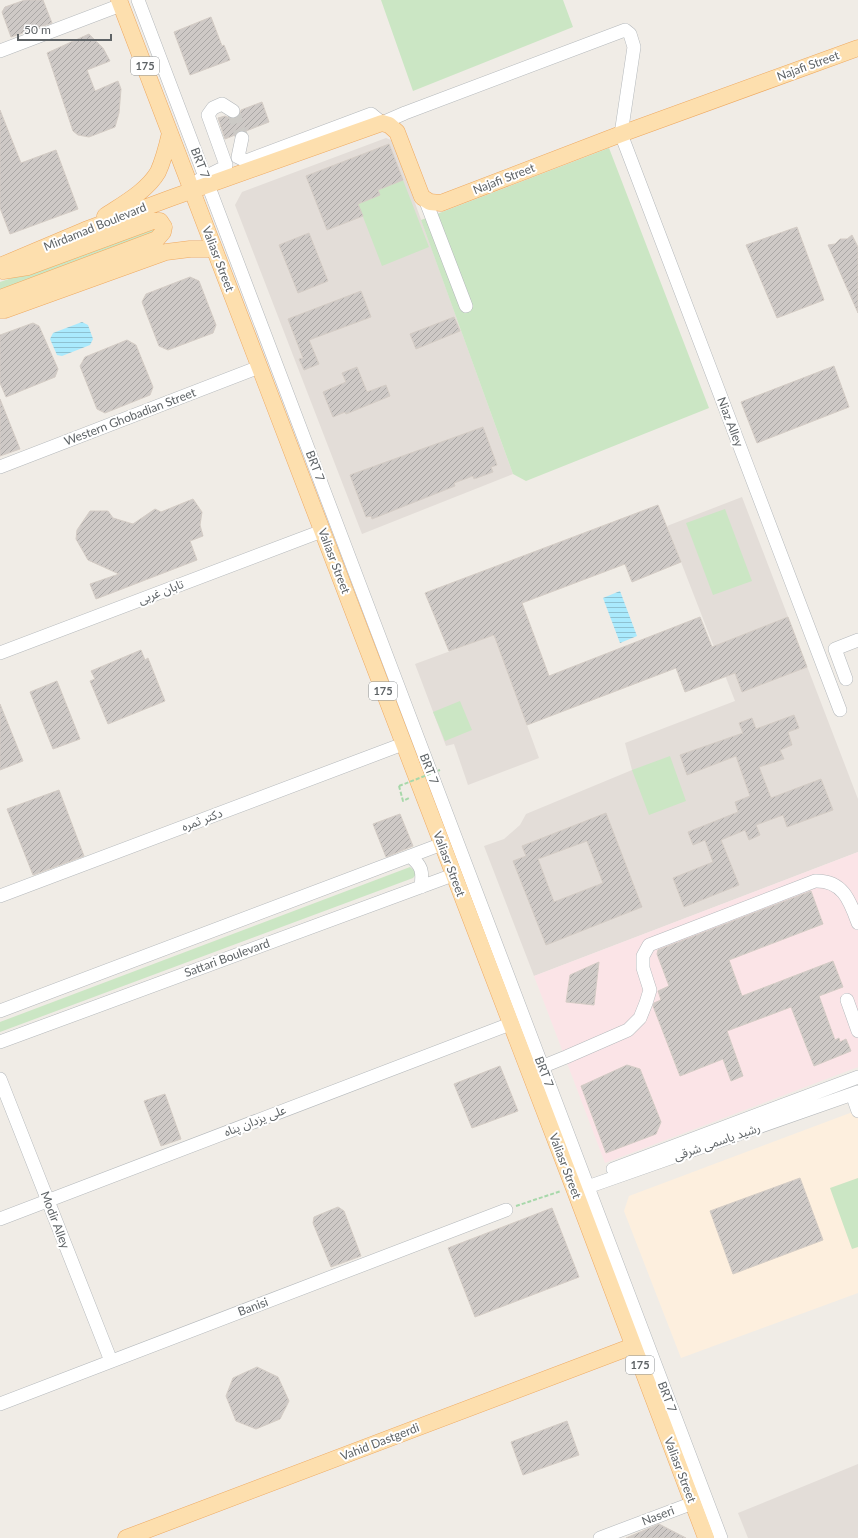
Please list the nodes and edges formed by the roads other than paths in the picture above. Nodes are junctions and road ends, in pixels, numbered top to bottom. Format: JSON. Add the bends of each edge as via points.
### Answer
{"nodes":[{"id":1,"x":138,"y":0,"type":"edge"},
{"id":2,"x":120,"y":3,"type":"edge"},
{"id":3,"x":858,"y":48,"type":"edge"},
{"id":4,"x":0,"y":51,"type":"edge"},
{"id":5,"x":233,"y":111,"type":"dead end"},
{"id":6,"x":382,"y":123,"type":"junction"},
{"id":7,"x":170,"y":133,"type":"junction"},
{"id":8,"x":621,"y":134,"type":"junction"},
{"id":9,"x":242,"y":138,"type":"tunnel mouth"},
{"id":10,"x":207,"y":181,"type":"junction"},
{"id":11,"x":190,"y":187,"type":"junction"},
{"id":12,"x":425,"y":199,"type":"junction"},
{"id":13,"x":85,"y":230,"type":"junction"},
{"id":14,"x":214,"y":249,"type":"junction"},
{"id":15,"x":0,"y":266,"type":"edge"},
{"id":16,"x":0,"y":271,"type":"edge"},
{"id":17,"x":0,"y":298,"type":"edge"},
{"id":18,"x":466,"y":306,"type":"dead end"},
{"id":19,"x":0,"y":310,"type":"edge"},
{"id":20,"x":260,"y":367,"type":"junction"},
{"id":21,"x":0,"y":467,"type":"edge"},
{"id":22,"x":322,"y":531,"type":"junction"},
{"id":23,"x":858,"y":640,"type":"edge"},
{"id":24,"x":0,"y":653,"type":"edge"},
{"id":25,"x":846,"y":679,"type":"dead end"},
{"id":26,"x":840,"y":710,"type":"dead end"},
{"id":27,"x":404,"y":744,"type":"junction"},
{"id":28,"x":442,"y":844,"type":"junction"},
{"id":29,"x":410,"y":856,"type":"junction"},
{"id":30,"x":453,"y":875,"type":"junction"},
{"id":31,"x":421,"y":887,"type":"junction"},
{"id":32,"x":0,"y":896,"type":"edge"},
{"id":33,"x":858,"y":923,"type":"edge"},
{"id":34,"x":847,"y":1000,"type":"dead end"},
{"id":35,"x":0,"y":1012,"type":"edge"},
{"id":36,"x":510,"y":1024,"type":"junction"},
{"id":37,"x":858,"y":1031,"type":"edge"},
{"id":38,"x":0,"y":1042,"type":"edge"},
{"id":39,"x":535,"y":1069,"type":"junction"},
{"id":40,"x":858,"y":1078,"type":"edge"},
{"id":41,"x":0,"y":1079,"type":"edge"},
{"id":42,"x":855,"y":1093,"type":"edge"},
{"id":43,"x":858,"y":1110,"type":"edge"},
{"id":44,"x":613,"y":1169,"type":"dead end"},
{"id":45,"x":581,"y":1189,"type":"junction"},
{"id":46,"x":48,"y":1200,"type":"junction"},
{"id":47,"x":506,"y":1210,"type":"road end"},
{"id":48,"x":0,"y":1219,"type":"edge"},
{"id":49,"x":633,"y":1346,"type":"junction"},
{"id":50,"x":111,"y":1361,"type":"junction"},
{"id":51,"x":0,"y":1404,"type":"edge"},
{"id":52,"x":693,"y":1503,"type":"junction"},
{"id":53,"x":126,"y":1538,"type":"edge"},
{"id":54,"x":600,"y":1538,"type":"edge"},
{"id":55,"x":706,"y":1538,"type":"edge"},
{"id":56,"x":721,"y":1538,"type":"edge"}],
"edges":[{"from":1,"to":10,"type":"street","name":"BRT 7"},
{"from":2,"to":4,"type":"street"},
{"from":2,"to":7,"type":"main road","number":"175"},
{"from":3,"to":8,"type":"main road","name":"Najafi Street"},
{"from":5,"to":10,"type":"street","via":[[222,104],[213,108],[208,115],[226,165]]},
{"from":6,"to":8,"type":"street","via":[[625,30],[630,34],[634,48]]},
{"from":6,"to":9,"type":"street","via":[[371,114],[246,161],[238,157]]},
{"from":6,"to":10,"type":"main road"},
{"from":6,"to":12,"type":"main road","via":[[397,132],[421,195]]},
{"from":7,"to":11,"type":"main road","number":"175"},
{"from":7,"to":13,"type":"main road","via":[[157,173],[149,183]]},
{"from":8,"to":12,"type":"main road","name":"Najafi Street","via":[[441,203]]},
{"from":8,"to":26,"type":"street","name":"Niaz Alley"},
{"from":10,"to":11,"type":"main road"},
{"from":10,"to":39,"type":"street","name":"BRT 7"},
{"from":11,"to":13,"type":"main road","name":"Mirdamad Boulevard","via":[[171,198]]},
{"from":11,"to":14,"type":"main road","name":"Valiasr Street","number":"175"},
{"from":12,"to":18,"type":"street"},
{"from":13,"to":15,"type":"main road","name":"Mirdamad Boulevard"},
{"from":14,"to":19,"type":"main road","via":[[190,248],[166,252]]},
{"from":14,"to":20,"type":"main road","name":"Valiasr Street","number":"175"},
{"from":16,"to":17,"type":"main road","via":[[28,267],[152,221],[160,221],[164,227],[160,236],[140,245]]},
{"from":20,"to":21,"type":"street","name":"Western Ghobadian Street"},
{"from":20,"to":22,"type":"main road","name":"Valiasr Street","number":"175"},
{"from":22,"to":24,"type":"street","name":"تابان غربی"},
{"from":22,"to":27,"type":"main road","name":"Valiasr Street","number":"175"},
{"from":23,"to":25,"type":"street","via":[[835,649]]},
{"from":27,"to":28,"type":"main road","name":"Valiasr Street","number":"175"},
{"from":27,"to":32,"type":"street","name":"دکتر ثمره"},
{"from":28,"to":29,"type":"street"},
{"from":28,"to":30,"type":"main road","name":"Valiasr Street","number":"175"},
{"from":29,"to":31,"type":"street","via":[[421,868]]},
{"from":29,"to":35,"type":"street"},
{"from":30,"to":31,"type":"street","name":"Sattari Boulevard"},
{"from":30,"to":36,"type":"main road","name":"Valiasr Street","number":"175"},
{"from":31,"to":38,"type":"street","name":"Sattari Boulevard"},
{"from":33,"to":39,"type":"street","via":[[847,896],[841,889],[823,881],[815,881],[649,945],[643,956],[643,968],[650,990],[640,1018],[628,1030]]},
{"from":34,"to":37,"type":"street"},
{"from":36,"to":39,"type":"main road","name":"Valiasr Street","number":"175"},
{"from":36,"to":46,"type":"street","name":"علی یزدان پناه"},
{"from":39,"to":45,"type":"main road","name":"Valiasr Street","number":"175"},
{"from":40,"to":44,"type":"street"},
{"from":41,"to":46,"type":"street","name":"Modir Alley"},
{"from":42,"to":43,"type":"street"},
{"from":42,"to":45,"type":"street","name":"رشید یاسمی شرقی"},
{"from":45,"to":49,"type":"main road","name":"Valiasr Street","number":"175"},
{"from":45,"to":56,"type":"street","name":"BRT 7"},
{"from":46,"to":48,"type":"street","name":"علی یزدان پناه"},
{"from":46,"to":50,"type":"street","name":"Modir Alley"},
{"from":47,"to":50,"type":"street","name":"Banisi"},
{"from":49,"to":52,"type":"main road","name":"Valiasr Street","number":"175"},
{"from":49,"to":53,"type":"main road","name":"Vahid Dastgerdi"},
{"from":50,"to":51,"type":"street","name":"Banisi"},
{"from":52,"to":54,"type":"street","name":"Naseri"},
{"from":52,"to":55,"type":"main road","name":"Valiasr Street","number":"175"}]}
